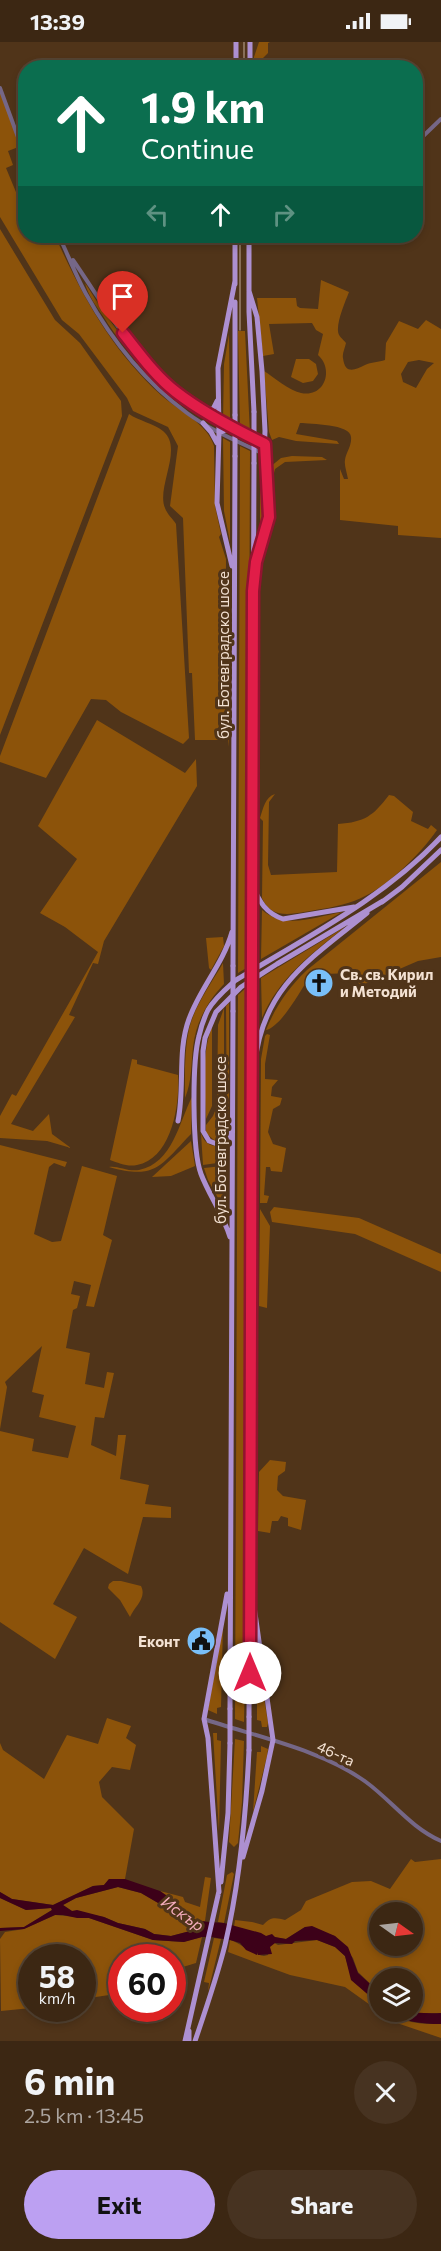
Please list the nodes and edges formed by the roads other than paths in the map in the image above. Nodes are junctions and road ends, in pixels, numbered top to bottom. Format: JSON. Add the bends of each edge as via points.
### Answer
{"nodes":[{"id":1,"x":236,"y":42,"type":"edge"},
{"id":2,"x":250,"y":42,"type":"edge"},
{"id":3,"x":236,"y":60,"type":"edge"},
{"id":4,"x":250,"y":60,"type":"edge"},
{"id":5,"x":0,"y":88,"type":"edge"},
{"id":6,"x":441,"y":119,"type":"edge"},
{"id":7,"x":423,"y":136,"type":"edge"},
{"id":8,"x":18,"y":138,"type":"edge"},
{"id":9,"x":62,"y":243,"type":"edge"},
{"id":10,"x":235,"y":243,"type":"edge"},
{"id":11,"x":249,"y":243,"type":"edge"},
{"id":12,"x":67,"y":252,"type":"junction"},
{"id":13,"x":235,"y":281,"type":"junction"},
{"id":14,"x":249,"y":291,"type":"junction"},
{"id":15,"x":218,"y":399,"type":"junction"},
{"id":16,"x":203,"y":410,"type":"junction"},
{"id":17,"x":219,"y":420,"type":"junction"},
{"id":18,"x":203,"y":423,"type":"junction"},
{"id":19,"x":235,"y":429,"type":"junction"},
{"id":20,"x":219,"y":433,"type":"junction"},
{"id":21,"x":265,"y":444,"type":"junction"},
{"id":22,"x":219,"y":448,"type":"junction"},
{"id":23,"x":264,"y":454,"type":"junction"},
{"id":24,"x":235,"y":579,"type":"junction"},
{"id":25,"x":253,"y":591,"type":"junction"},
{"id":26,"x":441,"y":837,"type":"edge"},
{"id":27,"x":441,"y":850,"type":"edge"},
{"id":28,"x":251,"y":881,"type":"junction"},
{"id":29,"x":383,"y":901,"type":"junction"},
{"id":30,"x":357,"y":906,"type":"junction"},
{"id":31,"x":234,"y":922,"type":"junction"},
{"id":32,"x":178,"y":1120,"type":"dead end"},
{"id":33,"x":251,"y":1122,"type":"junction"},
{"id":34,"x":233,"y":1124,"type":"junction"},
{"id":35,"x":232,"y":1241,"type":"junction"},
{"id":36,"x":230,"y":1579,"type":"junction"},
{"id":37,"x":250,"y":1583,"type":"junction"},
{"id":38,"x":204,"y":1719,"type":"junction"},
{"id":39,"x":273,"y":1740,"type":"junction"},
{"id":40,"x":441,"y":1841,"type":"edge"},
{"id":41,"x":238,"y":1873,"type":"junction"},
{"id":42,"x":219,"y":1892,"type":"junction"},
{"id":43,"x":187,"y":2041,"type":"edge"},
{"id":44,"x":195,"y":2041,"type":"edge"}],
"edges":[{"from":1,"to":3,"type":"main road"},
{"from":2,"to":4,"type":"main road"},
{"from":5,"to":8,"type":"street"},
{"from":6,"to":7,"type":"street"},
{"from":9,"to":12,"type":"street"},
{"from":10,"to":13,"type":"main road","name":"бул. Ботевградско шосе"},
{"from":11,"to":14,"type":"main road","name":"бул. Ботевградско шосе"},
{"from":12,"to":16,"type":"street","via":[[152,369],[174,391]]},
{"from":12,"to":18,"type":"street","via":[[85,293],[130,359],[167,396]]},
{"from":13,"to":15,"type":"main road","via":[[219,355]]},
{"from":13,"to":24,"type":"main road","name":"бул. Ботевградско шосе","bridge":true},
{"from":14,"to":21,"type":"main road","via":[[257,317]]},
{"from":14,"to":25,"type":"main road","name":"бул. Ботевградско шосе","bridge":true,"via":[[254,412]]},
{"from":15,"to":16,"type":"main road","via":[[213,409]]},
{"from":15,"to":17,"type":"main road"},
{"from":16,"to":17,"type":"street"},
{"from":17,"to":19,"type":"street"},
{"from":17,"to":20,"type":"main road"},
{"from":18,"to":20,"type":"street"},
{"from":18,"to":22,"type":"main road"},
{"from":19,"to":20,"type":"main road"},
{"from":19,"to":21,"type":"street"},
{"from":20,"to":22,"type":"main road"},
{"from":20,"to":23,"type":"street"},
{"from":21,"to":23,"type":"main road"},
{"from":22,"to":24,"type":"main road","via":[[218,513]]},
{"from":23,"to":25,"type":"main road","via":[[269,517],[256,562]]},
{"from":24,"to":31,"type":"main road","name":"бул. Ботевградско шосе"},
{"from":25,"to":28,"type":"main road","name":"бул. Ботевградско шосе"},
{"from":26,"to":30,"type":"main road","via":[[420,860]]},
{"from":27,"to":29,"type":"main road"},
{"from":28,"to":30,"type":"main road","via":[[260,903],[273,916],[283,919]]},
{"from":28,"to":33,"type":"main road","name":"бул. Ботевградско шосе","bridge":true},
{"from":29,"to":33,"type":"main road","via":[[297,970],[273,1002],[256,1047]]},
{"from":29,"to":34,"type":"main road","via":[[241,987],[222,1004],[205,1038],[204,1135],[213,1144],[222,1143],[228,1139]]},
{"from":30,"to":35,"type":"main road","via":[[236,980],[210,1008],[198,1038],[195,1144],[201,1174]]},
{"from":31,"to":32,"type":"main road","via":[[226,951],[196,1001],[185,1032]]},
{"from":31,"to":34,"type":"main road","name":"бул. Ботевградско шосе","bridge":true},
{"from":33,"to":37,"type":"main road","name":"бул. Ботевградско шосе"},
{"from":34,"to":35,"type":"main road","name":"бул. Ботевградско шосе"},
{"from":35,"to":36,"type":"main road","name":"бул. Ботевградско шосе"},
{"from":36,"to":38,"type":"main road"},
{"from":36,"to":42,"type":"main road","name":"бул. Ботевградско шосе","bridge":true,"via":[[228,1813]]},
{"from":37,"to":39,"type":"main road"},
{"from":37,"to":41,"type":"main road","name":"бул. Ботевградско шосе","bridge":true,"via":[[249,1750]]},
{"from":38,"to":39,"type":"street","name":"46-та"},
{"from":38,"to":42,"type":"main road"},
{"from":39,"to":40,"type":"street","name":"46-та","via":[[365,1781],[425,1834]]},
{"from":39,"to":41,"type":"main road"},
{"from":41,"to":44,"type":"main road","name":"бул. Ботевградско шосе","via":[[224,1946]]},
{"from":42,"to":43,"type":"main road","name":"бул. Ботевградско шосе"}]}
